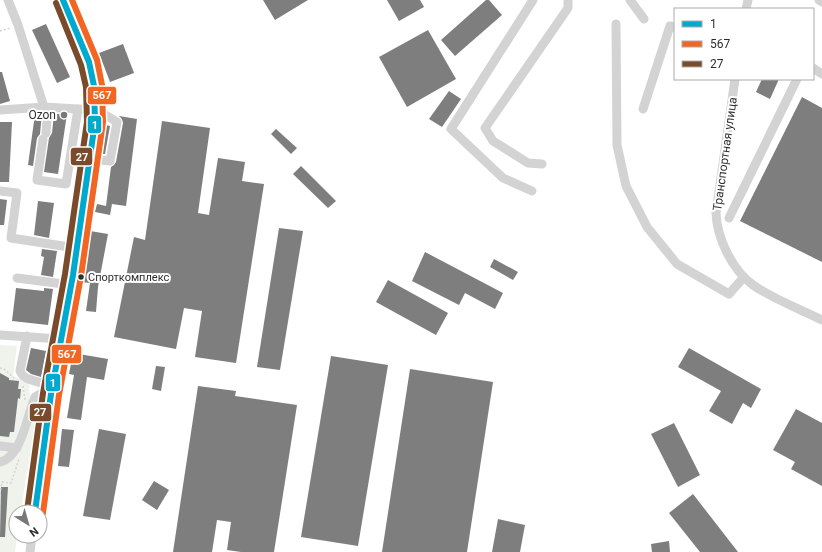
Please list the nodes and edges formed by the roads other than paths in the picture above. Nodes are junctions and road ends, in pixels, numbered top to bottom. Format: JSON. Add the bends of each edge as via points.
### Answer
{"nodes":[{"id":1,"x":8,"y":0,"type":"edge"},
{"id":2,"x":63,"y":0,"type":"edge"},
{"id":3,"x":533,"y":0,"type":"edge"},
{"id":4,"x":568,"y":0,"type":"edge"},
{"id":5,"x":630,"y":0,"type":"edge"},
{"id":6,"x":819,"y":0,"type":"edge"},
{"id":7,"x":822,"y":2,"type":"edge"},
{"id":8,"x":644,"y":18,"type":"dead end"},
{"id":9,"x":616,"y":24,"type":"dead end"},
{"id":10,"x":674,"y":27,"type":"edge"},
{"id":11,"x":735,"y":80,"type":"edge"},
{"id":12,"x":797,"y":80,"type":"edge"},
{"id":13,"x":46,"y":107,"type":"junction"},
{"id":14,"x":78,"y":109,"type":"junction"},
{"id":15,"x":94,"y":109,"type":"junction"},
{"id":16,"x":643,"y":109,"type":"dead end"},
{"id":17,"x":0,"y":110,"type":"edge"},
{"id":18,"x":89,"y":159,"type":"junction"},
{"id":19,"x":542,"y":164,"type":"dead end"},
{"id":20,"x":0,"y":190,"type":"edge"},
{"id":21,"x":532,"y":191,"type":"dead end"},
{"id":22,"x":729,"y":218,"type":"dead end"},
{"id":23,"x":76,"y":248,"type":"junction"},
{"id":24,"x":744,"y":277,"type":"junction"},
{"id":25,"x":17,"y":278,"type":"dead end"},
{"id":26,"x":71,"y":285,"type":"junction"},
{"id":27,"x":822,"y":320,"type":"edge"},
{"id":28,"x":0,"y":335,"type":"edge"},
{"id":29,"x":26,"y":336,"type":"junction"},
{"id":30,"x":60,"y":339,"type":"junction"},
{"id":31,"x":41,"y":383,"type":"dead end"},
{"id":32,"x":51,"y":394,"type":"junction"},
{"id":33,"x":0,"y":446,"type":"edge"},
{"id":34,"x":18,"y":451,"type":"junction"},
{"id":35,"x":0,"y":462,"type":"edge"},
{"id":36,"x":36,"y":504,"type":"edge"}],
"edges":[{"from":1,"to":13,"type":"street"},
{"from":2,"to":15,"type":"street","via":[[89,62],[94,86]]},
{"from":3,"to":21,"type":"street","via":[[451,130],[503,178]]},
{"from":4,"to":19,"type":"street","via":[[568,8],[485,128],[493,141],[528,163]]},
{"from":5,"to":8,"type":"street"},
{"from":6,"to":7,"type":"street"},
{"from":9,"to":24,"type":"street","via":[[617,145],[626,186],[647,227],[677,264],[729,294]]},
{"from":10,"to":16,"type":"street","via":[[670,26]]},
{"from":11,"to":24,"type":"street","name":"Транспортная улица","via":[[716,218],[723,243]]},
{"from":12,"to":22,"type":"street"},
{"from":13,"to":14,"type":"street"},
{"from":13,"to":14,"type":"street","via":[[37,180],[66,184]]},
{"from":13,"to":17,"type":"street"},
{"from":14,"to":15,"type":"street"},
{"from":15,"to":18,"type":"street","via":[[95,122]]},
{"from":15,"to":18,"type":"street","via":[[117,122],[110,161]]},
{"from":18,"to":23,"type":"street"},
{"from":20,"to":23,"type":"street","via":[[17,193],[11,238]]},
{"from":23,"to":26,"type":"street"},
{"from":24,"to":27,"type":"street","name":"Транспортная улица","via":[[762,290]]},
{"from":25,"to":26,"type":"street"},
{"from":26,"to":30,"type":"street"},
{"from":28,"to":29,"type":"street"},
{"from":29,"to":30,"type":"street"},
{"from":29,"to":31,"type":"street","via":[[20,371],[24,378]]},
{"from":30,"to":32,"type":"street"},
{"from":32,"to":34,"type":"street","via":[[37,394]]},
{"from":32,"to":36,"type":"street"},
{"from":33,"to":34,"type":"street"},
{"from":34,"to":35,"type":"street"}]}
